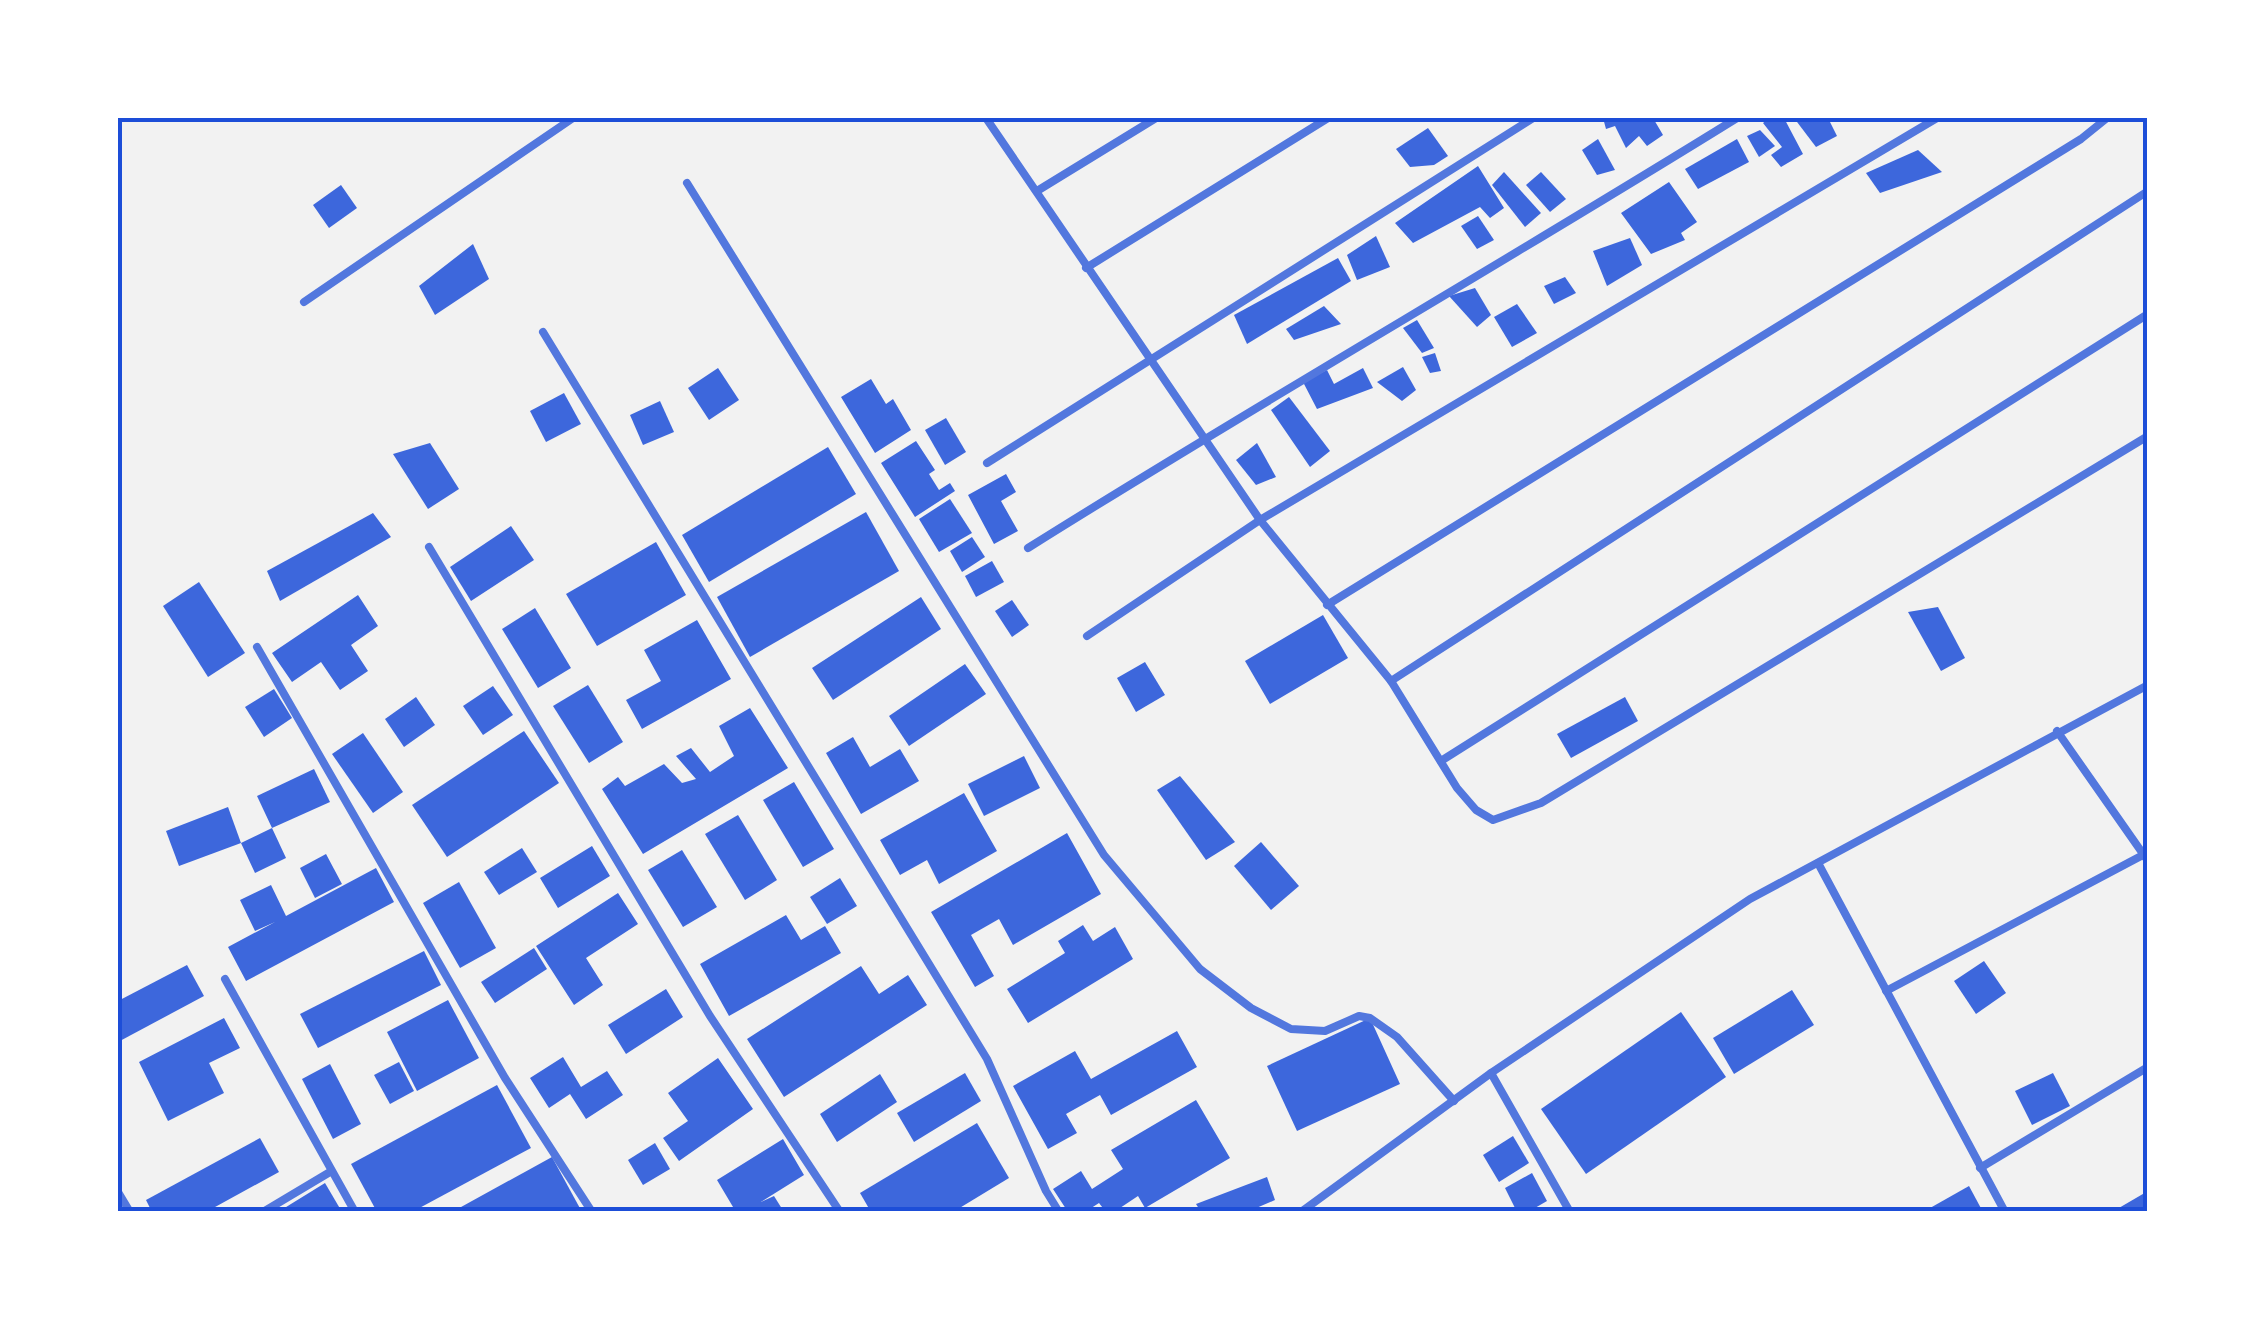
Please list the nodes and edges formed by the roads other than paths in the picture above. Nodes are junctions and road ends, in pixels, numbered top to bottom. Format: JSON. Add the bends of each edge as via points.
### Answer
{"nodes":[{"id":1,"x":573,"y":118,"type":"edge"},
{"id":2,"x":987,"y":118,"type":"edge"},
{"id":3,"x":1156,"y":118,"type":"edge"},
{"id":4,"x":1328,"y":118,"type":"edge"},
{"id":5,"x":1533,"y":118,"type":"edge"},
{"id":6,"x":1736,"y":118,"type":"edge"},
{"id":7,"x":1937,"y":118,"type":"edge"},
{"id":8,"x":2107,"y":118,"type":"edge"},
{"id":9,"x":688,"y":183,"type":"dead end"},
{"id":10,"x":1037,"y":191,"type":"junction"},
{"id":11,"x":2148,"y":191,"type":"edge"},
{"id":12,"x":1086,"y":268,"type":"junction"},
{"id":13,"x":304,"y":302,"type":"dead end"},
{"id":14,"x":2148,"y":314,"type":"edge"},
{"id":15,"x":543,"y":332,"type":"dead end"},
{"id":16,"x":1149,"y":360,"type":"junction"},
{"id":17,"x":2148,"y":436,"type":"edge"},
{"id":18,"x":1203,"y":438,"type":"junction"},
{"id":19,"x":987,"y":463,"type":"dead end"},
{"id":20,"x":1260,"y":520,"type":"junction"},
{"id":21,"x":429,"y":547,"type":"dead end"},
{"id":22,"x":1028,"y":548,"type":"dead end"},
{"id":23,"x":1326,"y":605,"type":"junction"},
{"id":24,"x":1086,"y":636,"type":"dead end"},
{"id":25,"x":257,"y":647,"type":"dead end"},
{"id":26,"x":1391,"y":681,"type":"junction"},
{"id":27,"x":2148,"y":685,"type":"edge"},
{"id":28,"x":2058,"y":731,"type":"junction"},
{"id":29,"x":1441,"y":760,"type":"junction"},
{"id":30,"x":2145,"y":858,"type":"edge"},
{"id":31,"x":1818,"y":863,"type":"junction"},
{"id":32,"x":224,"y":979,"type":"dead end"},
{"id":33,"x":1886,"y":991,"type":"junction"},
{"id":34,"x":2148,"y":1067,"type":"edge"},
{"id":35,"x":1491,"y":1074,"type":"junction"},
{"id":36,"x":1454,"y":1101,"type":"junction"},
{"id":37,"x":1980,"y":1168,"type":"junction"},
{"id":38,"x":330,"y":1172,"type":"junction"},
{"id":39,"x":118,"y":1192,"type":"edge"},
{"id":40,"x":130,"y":1212,"type":"edge"},
{"id":41,"x":263,"y":1212,"type":"edge"},
{"id":42,"x":354,"y":1212,"type":"edge"},
{"id":43,"x":592,"y":1212,"type":"edge"},
{"id":44,"x":840,"y":1212,"type":"edge"},
{"id":45,"x":1059,"y":1212,"type":"edge"},
{"id":46,"x":1301,"y":1212,"type":"edge"},
{"id":47,"x":1570,"y":1212,"type":"edge"},
{"id":48,"x":2004,"y":1212,"type":"edge"}],
"edges":[{"from":1,"to":13,"type":"lane"},
{"from":2,"to":10,"type":"lane"},
{"from":3,"to":10,"type":"lane"},
{"from":4,"to":12,"type":"lane"},
{"from":5,"to":16,"type":"lane"},
{"from":6,"to":18,"type":"lane"},
{"from":7,"to":20,"type":"lane"},
{"from":8,"to":23,"type":"lane"},
{"from":9,"to":36,"type":"lane","via":[[1104,855],[1200,970],[1251,1008],[1292,1029],[1325,1031],[1370,1018]]},
{"from":10,"to":12,"type":"lane"},
{"from":11,"to":26,"type":"lane"},
{"from":12,"to":16,"type":"lane"},
{"from":14,"to":29,"type":"lane"},
{"from":15,"to":45,"type":"lane","via":[[988,1059]]},
{"from":16,"to":18,"type":"lane"},
{"from":16,"to":19,"type":"lane"},
{"from":17,"to":29,"type":"lane","via":[[1541,803],[1492,820],[1457,788]]},
{"from":18,"to":20,"type":"lane"},
{"from":18,"to":22,"type":"lane"},
{"from":20,"to":23,"type":"lane"},
{"from":20,"to":24,"type":"lane"},
{"from":21,"to":44,"type":"lane","via":[[710,1016]]},
{"from":23,"to":26,"type":"lane"},
{"from":25,"to":43,"type":"lane","via":[[504,1078]]},
{"from":26,"to":29,"type":"lane"},
{"from":27,"to":28,"type":"lane"},
{"from":28,"to":30,"type":"lane"},
{"from":28,"to":31,"type":"lane"},
{"from":30,"to":33,"type":"lane"},
{"from":31,"to":33,"type":"lane"},
{"from":31,"to":35,"type":"lane","via":[[1750,899]]},
{"from":32,"to":38,"type":"lane"},
{"from":33,"to":37,"type":"lane"},
{"from":34,"to":37,"type":"lane"},
{"from":35,"to":36,"type":"lane"},
{"from":35,"to":47,"type":"lane"},
{"from":36,"to":46,"type":"lane"},
{"from":37,"to":48,"type":"lane"},
{"from":38,"to":41,"type":"lane"},
{"from":38,"to":42,"type":"lane"},
{"from":39,"to":40,"type":"lane"}]}
